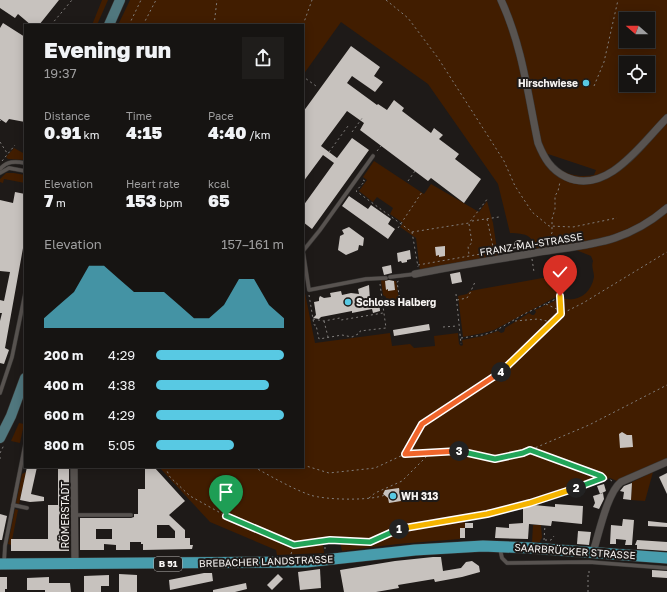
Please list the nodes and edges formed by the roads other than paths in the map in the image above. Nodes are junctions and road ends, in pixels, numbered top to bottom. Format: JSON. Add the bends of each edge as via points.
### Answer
{"nodes":[{"id":1,"x":120,"y":0,"type":"edge"},
{"id":2,"x":501,"y":0,"type":"edge"},
{"id":3,"x":109,"y":24,"type":"edge"},
{"id":4,"x":667,"y":118,"type":"edge"},
{"id":5,"x":373,"y":156,"type":"dead end"},
{"id":6,"x":24,"y":164,"type":"edge"},
{"id":7,"x":0,"y":169,"type":"edge"},
{"id":8,"x":24,"y":171,"type":"edge"},
{"id":9,"x":0,"y":173,"type":"edge"},
{"id":10,"x":667,"y":208,"type":"edge"},
{"id":11,"x":304,"y":250,"type":"edge"},
{"id":12,"x":304,"y":258,"type":"edge"},
{"id":13,"x":417,"y":274,"type":"joint"},
{"id":14,"x":390,"y":277,"type":"dead end"},
{"id":15,"x":386,"y":278,"type":"dead end"},
{"id":16,"x":24,"y":299,"type":"edge"},
{"id":17,"x":24,"y":381,"type":"edge"},
{"id":18,"x":0,"y":393,"type":"edge"},
{"id":19,"x":1,"y":440,"type":"edge"},
{"id":20,"x":24,"y":450,"type":"edge"},
{"id":21,"x":667,"y":462,"type":"edge"},
{"id":22,"x":74,"y":468,"type":"edge"},
{"id":23,"x":13,"y":505,"type":"junction"},
{"id":24,"x":27,"y":508,"type":"dead end"},
{"id":25,"x":75,"y":514,"type":"junction"},
{"id":26,"x":131,"y":515,"type":"dead end"},
{"id":27,"x":483,"y":546,"type":"joint"},
{"id":28,"x":499,"y":546,"type":"junction"},
{"id":29,"x":591,"y":557,"type":"junction"},
{"id":30,"x":667,"y":558,"type":"edge"},
{"id":31,"x":2,"y":564,"type":"edge"},
{"id":32,"x":75,"y":564,"type":"junction"},
{"id":33,"x":667,"y":568,"type":"edge"}],
"edges":[{"from":1,"to":3,"type":"main road"},
{"from":2,"to":4,"type":"street","via":[[515,37],[542,155],[563,176],[589,181],[606,176],[626,160]]},
{"from":5,"to":11,"type":"lane"},
{"from":6,"to":7,"type":"lane","via":[[7,163]]},
{"from":8,"to":9,"type":"lane","via":[[9,168]]},
{"from":10,"to":13,"type":"street","name":"FRANZ-MAI-STRASSE","via":[[636,229],[596,244],[532,250]]},
{"from":12,"to":15,"type":"lane","via":[[309,290]]},
{"from":13,"to":14,"type":"lane","name":"FRANZ-MAI-STRASSE"},
{"from":16,"to":18,"type":"lane","via":[[13,352]]},
{"from":17,"to":19,"type":"main road"},
{"from":20,"to":23,"type":"lane"},
{"from":21,"to":29,"type":"street","via":[[618,485],[610,498]]},
{"from":22,"to":25,"type":"street","name":"RÖMERSTADT"},
{"from":23,"to":24,"type":"lane"},
{"from":23,"to":31,"type":"lane"},
{"from":25,"to":26,"type":"lane"},
{"from":25,"to":32,"type":"street","name":"RÖMERSTADT"},
{"from":27,"to":28,"type":"main road","name":"SAARBRÜCKER STRASSE","number":"B 51"},
{"from":27,"to":32,"type":"main road","name":"BREBACHER LANDSTRASSE","number":"B 51","via":[[415,550],[306,562]]},
{"from":28,"to":29,"type":"main road","name":"SAARBRÜCKER STRASSE","number":"B 51"},
{"from":28,"to":29,"type":"lane","via":[[502,558],[507,563]]},
{"from":29,"to":30,"type":"main road","name":"SAARBRÜCKER STRASSE","number":"B 51"},
{"from":29,"to":33,"type":"lane"},
{"from":31,"to":32,"type":"main road","name":"BREBACHER LANDSTRASSE","number":"B 51"}]}
